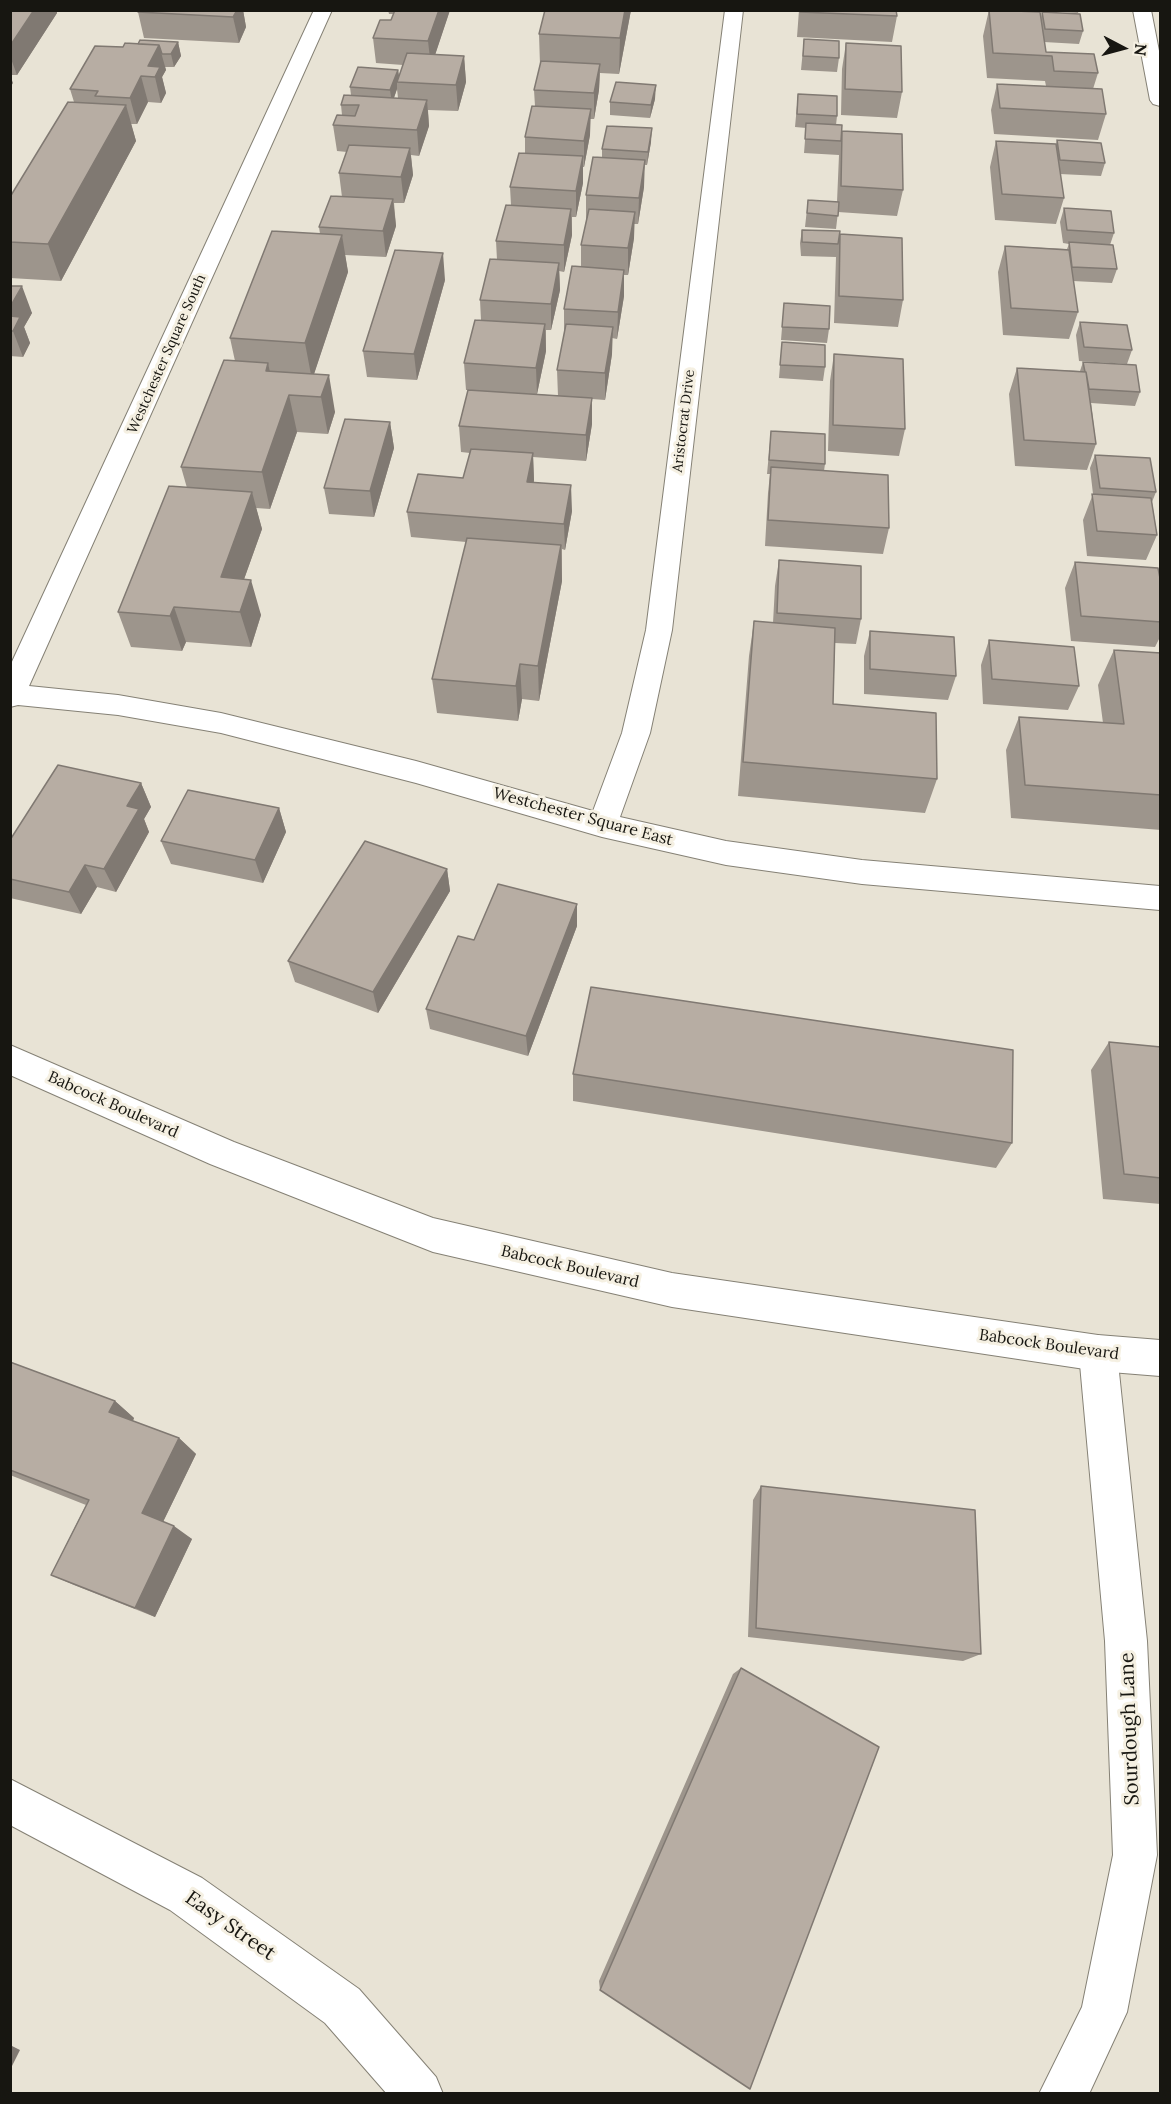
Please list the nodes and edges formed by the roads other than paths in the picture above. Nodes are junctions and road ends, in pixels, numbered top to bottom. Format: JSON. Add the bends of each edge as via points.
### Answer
{"nodes":[{"id":1,"x":324,"y":10,"type":"edge"},
{"id":2,"x":734,"y":10,"type":"edge"},
{"id":3,"x":1142,"y":10,"type":"edge"},
{"id":4,"x":1161,"y":100,"type":"edge"},
{"id":5,"x":11,"y":695,"type":"edge"},
{"id":6,"x":602,"y":825,"type":"junction"},
{"id":7,"x":1161,"y":898,"type":"edge"},
{"id":8,"x":10,"y":1059,"type":"edge"},
{"id":9,"x":1098,"y":1353,"type":"junction"},
{"id":10,"x":1161,"y":1358,"type":"edge"},
{"id":11,"x":10,"y":1801,"type":"edge"},
{"id":12,"x":418,"y":2094,"type":"edge"},
{"id":13,"x":1063,"y":2094,"type":"edge"}],
"edges":[{"from":1,"to":5,"type":"street","name":"Westchester Square South"},
{"from":2,"to":6,"type":"street","name":"Aristocrat Drive","via":[[659,630],[636,733]]},
{"from":3,"to":4,"type":"street"},
{"from":5,"to":6,"type":"street","name":"Westchester Square East","via":[[118,705],[221,723],[416,772]]},
{"from":6,"to":7,"type":"street","name":"Westchester Square East","via":[[726,853],[862,872]]},
{"from":8,"to":9,"type":"street","name":"Babcock Boulevard","via":[[222,1153],[433,1234],[672,1290]]},
{"from":9,"to":10,"type":"street","name":"Babcock Boulevard"},
{"from":9,"to":13,"type":"street","name":"Sourdough Lane","via":[[1126,1641],[1135,1855],[1104,2012]]},
{"from":11,"to":12,"type":"street","name":"Easy Street","via":[[186,1894],[342,2006]]}]}
